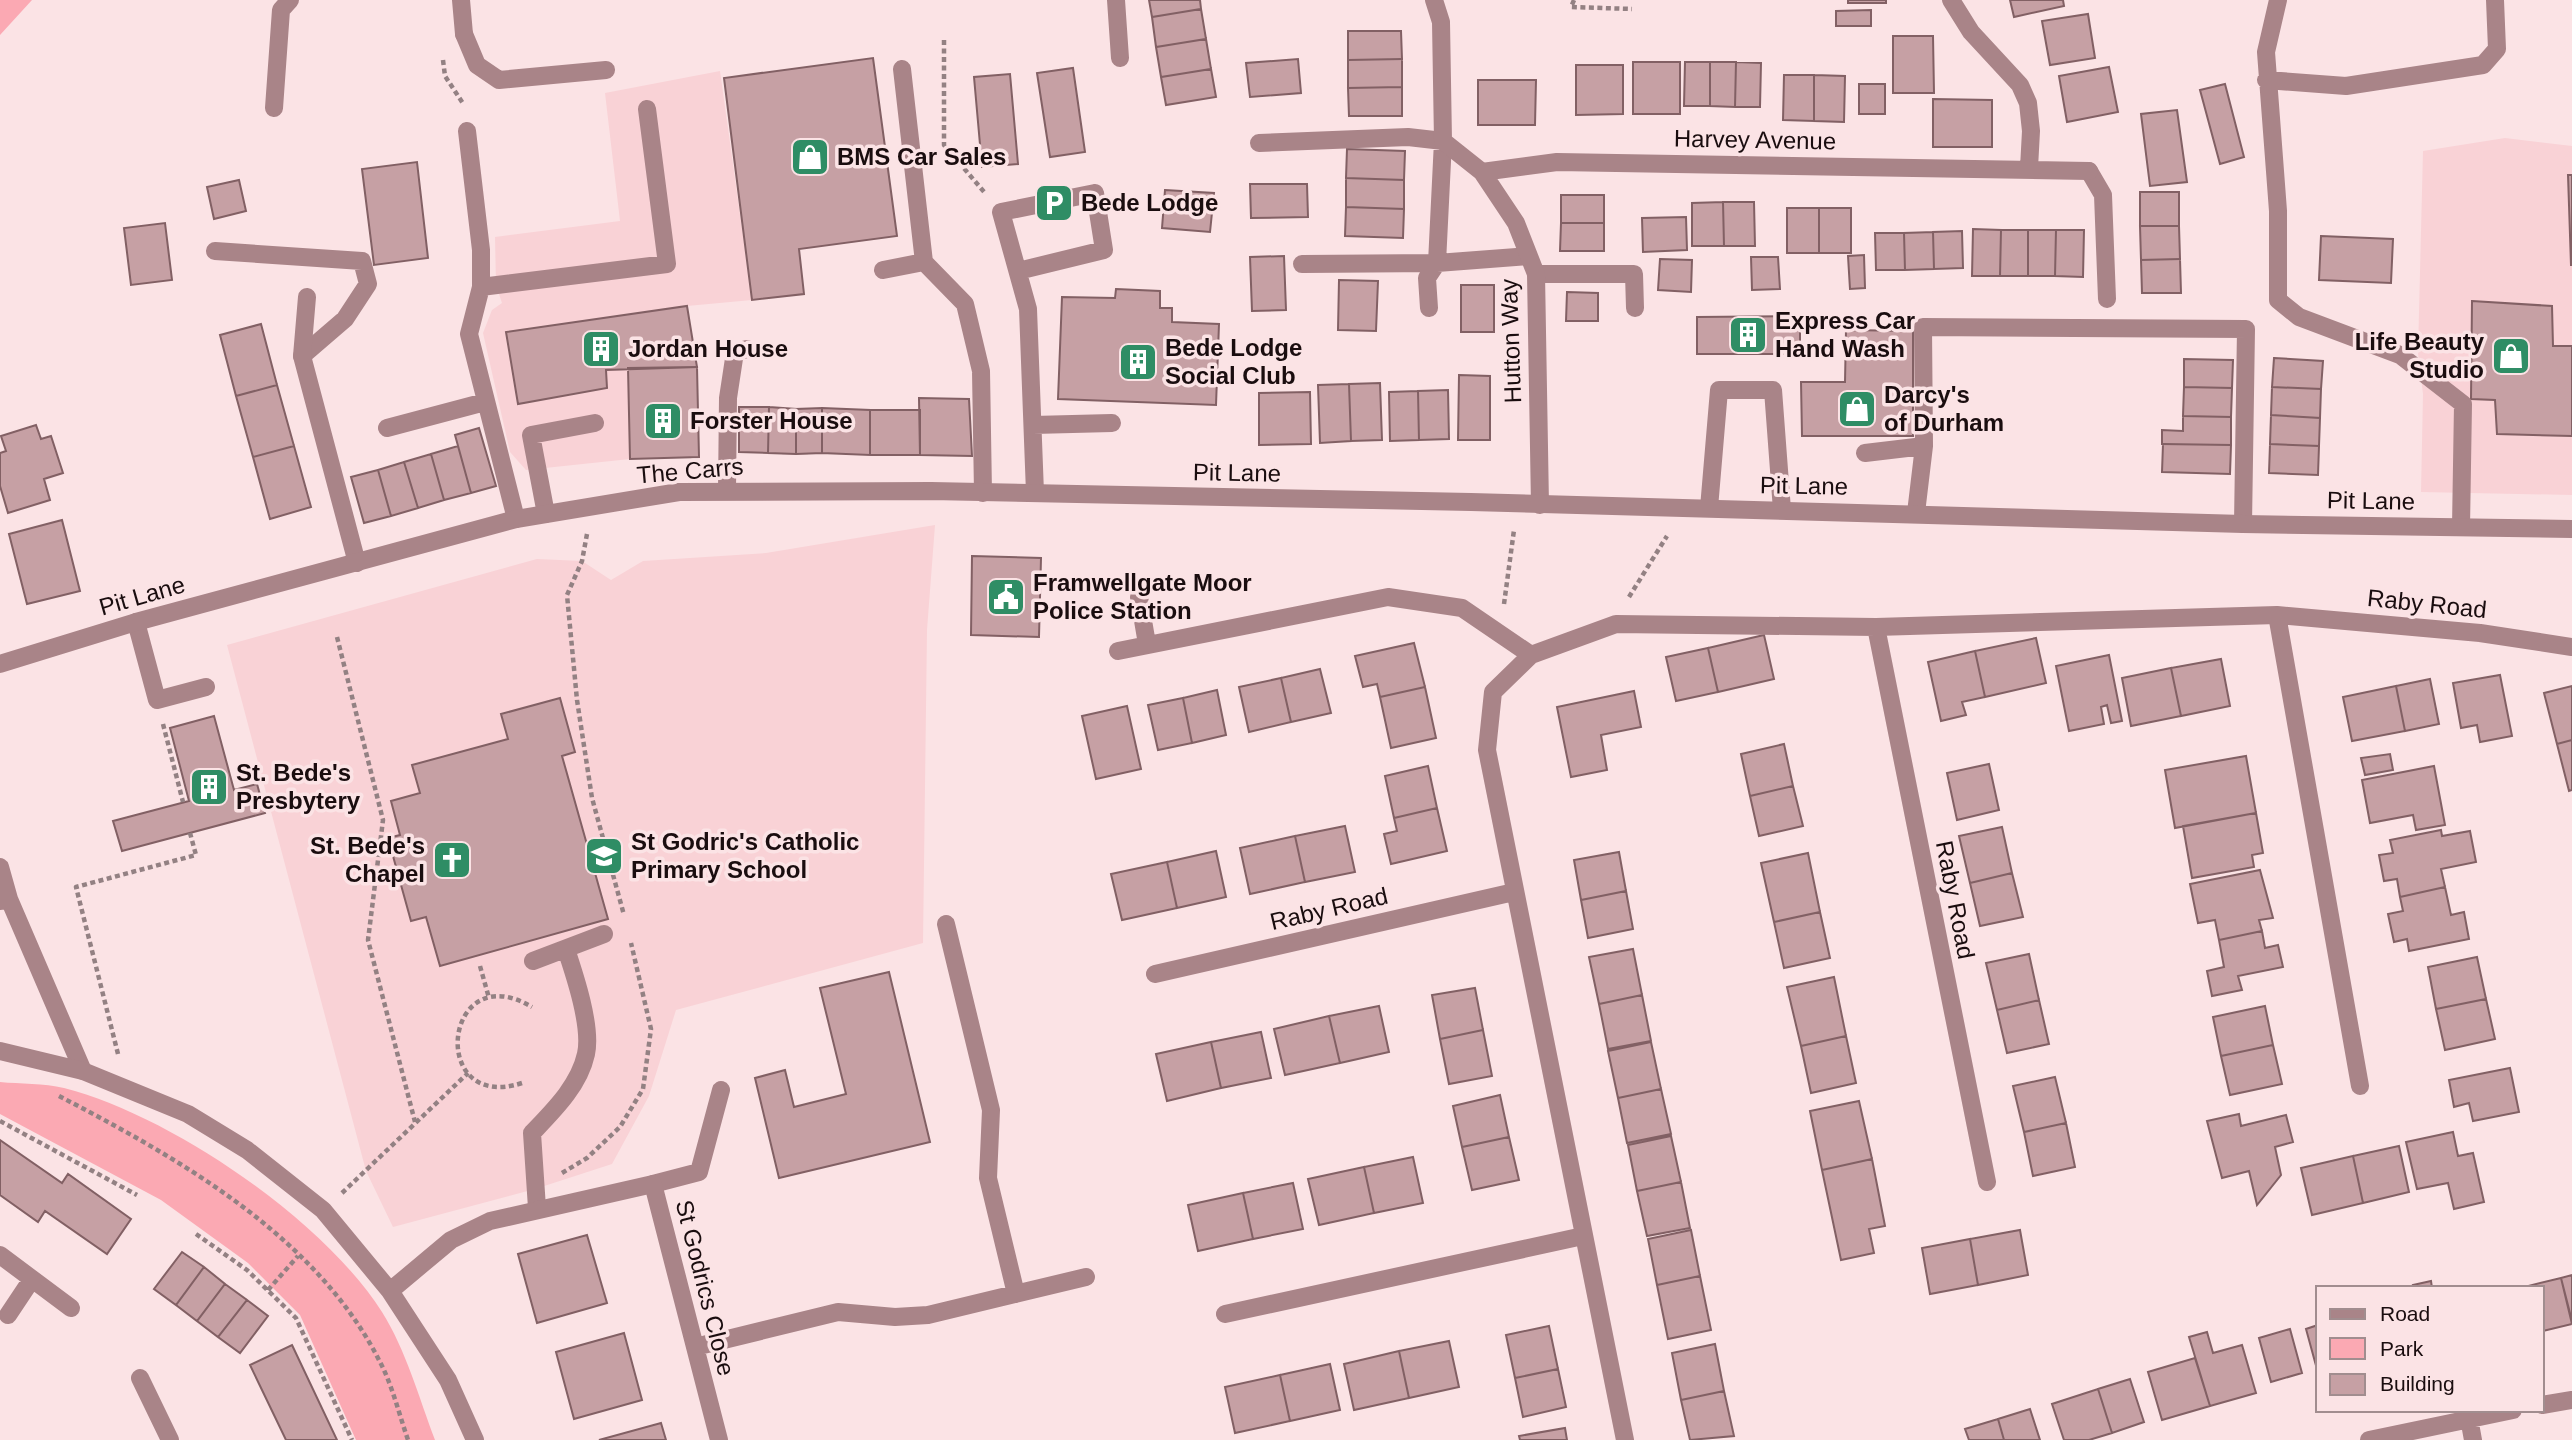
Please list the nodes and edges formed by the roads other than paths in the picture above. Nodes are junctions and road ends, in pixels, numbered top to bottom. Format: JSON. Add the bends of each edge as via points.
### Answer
{"nodes":[{"id":1,"x":290,"y":0,"type":"edge"},
{"id":2,"x":461,"y":0,"type":"edge"},
{"id":3,"x":1116,"y":0,"type":"edge"},
{"id":4,"x":1434,"y":0,"type":"edge"},
{"id":5,"x":1951,"y":0,"type":"edge"},
{"id":6,"x":2278,"y":0,"type":"edge"},
{"id":7,"x":2496,"y":0,"type":"edge"},
{"id":8,"x":1120,"y":58,"type":"dead end"},
{"id":9,"x":902,"y":69,"type":"dead end"},
{"id":10,"x":606,"y":70,"type":"dead end"},
{"id":11,"x":2266,"y":80,"type":"junction"},
{"id":12,"x":274,"y":108,"type":"dead end"},
{"id":13,"x":648,"y":109,"type":"dead end"},
{"id":14,"x":467,"y":131,"type":"dead end"},
{"id":15,"x":1443,"y":141,"type":"junction"},
{"id":16,"x":1259,"y":143,"type":"dead end"},
{"id":17,"x":2029,"y":169,"type":"junction"},
{"id":18,"x":1482,"y":172,"type":"junction"},
{"id":19,"x":215,"y":251,"type":"dead end"},
{"id":20,"x":1528,"y":256,"type":"junction"},
{"id":21,"x":924,"y":262,"type":"junction"},
{"id":22,"x":1437,"y":263,"type":"junction"},
{"id":23,"x":1302,"y":264,"type":"dead end"},
{"id":24,"x":883,"y":270,"type":"dead end"},
{"id":25,"x":1018,"y":271,"type":"junction"},
{"id":26,"x":1536,"y":274,"type":"junction"},
{"id":27,"x":481,"y":287,"type":"junction"},
{"id":28,"x":307,"y":297,"type":"dead end"},
{"id":29,"x":2107,"y":299,"type":"dead end"},
{"id":30,"x":1429,"y":308,"type":"dead end"},
{"id":31,"x":1635,"y":308,"type":"dead end"},
{"id":32,"x":747,"y":349,"type":"dead end"},
{"id":33,"x":302,"y":356,"type":"junction"},
{"id":34,"x":485,"y":402,"type":"junction"},
{"id":35,"x":595,"y":423,"type":"dead end"},
{"id":36,"x":1112,"y":423,"type":"dead end"},
{"id":37,"x":1033,"y":425,"type":"junction"},
{"id":38,"x":387,"y":428,"type":"dead end"},
{"id":39,"x":1924,"y":446,"type":"junction"},
{"id":40,"x":1865,"y":453,"type":"dead end"},
{"id":41,"x":727,"y":490,"type":"junction"},
{"id":42,"x":984,"y":493,"type":"junction"},
{"id":43,"x":1035,"y":493,"type":"junction"},
{"id":44,"x":1540,"y":505,"type":"junction"},
{"id":45,"x":1709,"y":508,"type":"junction"},
{"id":46,"x":1782,"y":510,"type":"junction"},
{"id":47,"x":1916,"y":513,"type":"junction"},
{"id":48,"x":546,"y":514,"type":"junction"},
{"id":49,"x":516,"y":519,"type":"junction"},
{"id":50,"x":2243,"y":524,"type":"junction"},
{"id":51,"x":2461,"y":527,"type":"junction"},
{"id":52,"x":2572,"y":529,"type":"edge"},
{"id":53,"x":357,"y":563,"type":"junction"},
{"id":54,"x":298,"y":579,"type":"joint"},
{"id":55,"x":1139,"y":597,"type":"dead end"},
{"id":56,"x":2277,"y":615,"type":"junction"},
{"id":57,"x":136,"y":622,"type":"junction"},
{"id":58,"x":1876,"y":627,"type":"junction"},
{"id":59,"x":1147,"y":644,"type":"junction"},
{"id":60,"x":2572,"y":647,"type":"edge"},
{"id":61,"x":1118,"y":651,"type":"dead end"},
{"id":62,"x":1531,"y":655,"type":"junction"},
{"id":63,"x":0,"y":664,"type":"edge"},
{"id":64,"x":206,"y":687,"type":"dead end"},
{"id":65,"x":0,"y":867,"type":"edge"},
{"id":66,"x":1514,"y":892,"type":"junction"},
{"id":67,"x":4,"y":900,"type":"edge"},
{"id":68,"x":946,"y":924,"type":"dead end"},
{"id":69,"x":604,"y":934,"type":"road end"},
{"id":70,"x":566,"y":949,"type":"junction"},
{"id":71,"x":533,"y":961,"type":"dead end"},
{"id":72,"x":1155,"y":974,"type":"dead end"},
{"id":73,"x":0,"y":1051,"type":"edge"},
{"id":74,"x":83,"y":1071,"type":"junction"},
{"id":75,"x":2360,"y":1086,"type":"dead end"},
{"id":76,"x":721,"y":1090,"type":"dead end"},
{"id":77,"x":1987,"y":1182,"type":"dead end"},
{"id":78,"x":653,"y":1184,"type":"junction"},
{"id":79,"x":537,"y":1208,"type":"junction"},
{"id":80,"x":1583,"y":1236,"type":"junction"},
{"id":81,"x":0,"y":1255,"type":"edge"},
{"id":82,"x":1086,"y":1277,"type":"dead end"},
{"id":83,"x":32,"y":1279,"type":"junction"},
{"id":84,"x":390,"y":1291,"type":"junction"},
{"id":85,"x":1016,"y":1294,"type":"junction"},
{"id":86,"x":71,"y":1308,"type":"dead end"},
{"id":87,"x":1225,"y":1314,"type":"dead end"},
{"id":88,"x":8,"y":1315,"type":"dead end"},
{"id":89,"x":695,"y":1347,"type":"junction"},
{"id":90,"x":141,"y":1378,"type":"dead end"},
{"id":91,"x":2572,"y":1400,"type":"edge"},
{"id":92,"x":2544,"y":1405,"type":"edge"},
{"id":93,"x":2502,"y":1412,"type":"edge"},
{"id":94,"x":2469,"y":1418,"type":"junction"},
{"id":95,"x":166,"y":1439,"type":"edge"},
{"id":96,"x":475,"y":1440,"type":"edge"},
{"id":97,"x":719,"y":1440,"type":"edge"},
{"id":98,"x":1625,"y":1440,"type":"edge"},
{"id":99,"x":2370,"y":1440,"type":"edge"},
{"id":100,"x":2473,"y":1440,"type":"edge"}],
"edges":[{"from":1,"to":12,"type":"street","via":[[281,10]]},
{"from":2,"to":10,"type":"street","via":[[464,34],[477,65],[499,80]]},
{"from":3,"to":8,"type":"street"},
{"from":4,"to":15,"type":"street","via":[[1441,22]]},
{"from":5,"to":17,"type":"street","via":[[1971,32],[2020,85],[2028,103],[2031,131]]},
{"from":6,"to":11,"type":"street","via":[[2266,52]]},
{"from":7,"to":11,"type":"street","via":[[2497,48],[2483,65],[2346,86]]},
{"from":9,"to":21,"type":"street"},
{"from":11,"to":51,"type":"street","via":[[2278,211],[2278,300],[2299,317],[2400,355],[2463,404]]},
{"from":13,"to":27,"type":"street","via":[[667,264]]},
{"from":14,"to":27,"type":"street"},
{"from":15,"to":16,"type":"street","via":[[1408,137]]},
{"from":15,"to":18,"type":"street","name":"Hutton Way"},
{"from":15,"to":22,"type":"street"},
{"from":17,"to":18,"type":"street","name":"Harvey Avenue","via":[[1557,162]]},
{"from":17,"to":29,"type":"street","name":"Harvey Avenue","via":[[2089,171],[2103,195]]},
{"from":18,"to":20,"type":"street","name":"Hutton Way","via":[[1516,223]]},
{"from":19,"to":33,"type":"street","via":[[362,261],[368,284],[345,319]]},
{"from":20,"to":22,"type":"street"},
{"from":20,"to":26,"type":"street","name":"Hutton Way"},
{"from":21,"to":24,"type":"street"},
{"from":21,"to":42,"type":"street","via":[[965,304],[981,372]]},
{"from":22,"to":23,"type":"street"},
{"from":22,"to":30,"type":"street","via":[[1427,278]]},
{"from":25,"to":25,"type":"street","via":[[1104,250],[1095,193],[1001,212]]},
{"from":25,"to":37,"type":"street","via":[[1028,309]]},
{"from":26,"to":31,"type":"street","via":[[1634,274]]},
{"from":26,"to":44,"type":"street","name":"Hutton Way"},
{"from":27,"to":34,"type":"street","via":[[469,334]]},
{"from":28,"to":33,"type":"street"},
{"from":32,"to":41,"type":"street","via":[[734,352],[728,398]]},
{"from":33,"to":53,"type":"street"},
{"from":34,"to":38,"type":"street"},
{"from":34,"to":49,"type":"street"},
{"from":35,"to":48,"type":"street","via":[[531,435]]},
{"from":36,"to":37,"type":"street"},
{"from":37,"to":43,"type":"street"},
{"from":39,"to":40,"type":"street"},
{"from":39,"to":47,"type":"street"},
{"from":39,"to":50,"type":"street","via":[[1923,327],[2246,329]]},
{"from":41,"to":42,"type":"street","name":"The Carrs"},
{"from":41,"to":48,"type":"street","name":"The Carrs","via":[[679,492]]},
{"from":42,"to":43,"type":"street","name":"The Carrs"},
{"from":43,"to":44,"type":"street","name":"Pit Lane"},
{"from":44,"to":45,"type":"street","name":"Pit Lane"},
{"from":45,"to":46,"type":"street","name":"Pit Lane"},
{"from":45,"to":46,"type":"street","via":[[1719,390],[1773,390]]},
{"from":46,"to":47,"type":"street","name":"Pit Lane"},
{"from":47,"to":50,"type":"street","name":"Pit Lane"},
{"from":48,"to":49,"type":"street","name":"The Carrs"},
{"from":49,"to":53,"type":"street","name":"The Carrs"},
{"from":50,"to":51,"type":"street","name":"Pit Lane"},
{"from":51,"to":52,"type":"street","name":"Pit Lane"},
{"from":53,"to":54,"type":"street","name":"The Carrs"},
{"from":54,"to":57,"type":"street","name":"Pit Lane"},
{"from":55,"to":59,"type":"street"},
{"from":56,"to":58,"type":"street","name":"Raby Road"},
{"from":56,"to":60,"type":"street","name":"Raby Road","via":[[2480,633]]},
{"from":56,"to":75,"type":"street"},
{"from":57,"to":63,"type":"street","name":"Pit Lane"},
{"from":57,"to":64,"type":"street","via":[[157,700]]},
{"from":58,"to":62,"type":"street","name":"Raby Road","via":[[1616,624]]},
{"from":58,"to":77,"type":"street","name":"Raby Road"},
{"from":59,"to":61,"type":"street"},
{"from":59,"to":62,"type":"street","via":[[1388,597],[1462,608]]},
{"from":62,"to":66,"type":"street","name":"Raby Road","via":[[1493,692],[1487,750]]},
{"from":65,"to":67,"type":"street"},
{"from":66,"to":72,"type":"street","name":"Raby Road"},
{"from":66,"to":80,"type":"street","name":"Raby Road"},
{"from":67,"to":74,"type":"street"},
{"from":68,"to":85,"type":"street","via":[[991,1110],[988,1178]]},
{"from":69,"to":70,"type":"street"},
{"from":70,"to":71,"type":"street"},
{"from":70,"to":79,"type":"street","via":[[582,997],[587,1054],[567,1096],[532,1133]]},
{"from":73,"to":74,"type":"street"},
{"from":74,"to":84,"type":"street","via":[[188,1114],[247,1150],[323,1210]]},
{"from":76,"to":78,"type":"street","via":[[699,1172]]},
{"from":78,"to":79,"type":"street","name":"St Godrics Close"},
{"from":78,"to":89,"type":"street","name":"St Godrics Close"},
{"from":79,"to":84,"type":"street","name":"St Godrics Close","via":[[490,1221],[451,1241]]},
{"from":80,"to":87,"type":"street"},
{"from":80,"to":98,"type":"street","name":"Raby Road"},
{"from":81,"to":83,"type":"street"},
{"from":82,"to":85,"type":"street"},
{"from":83,"to":86,"type":"street"},
{"from":83,"to":88,"type":"street"},
{"from":84,"to":96,"type":"street","via":[[448,1380]]},
{"from":85,"to":89,"type":"street","via":[[928,1315],[838,1312]]},
{"from":89,"to":97,"type":"street","name":"St Godrics Close"},
{"from":90,"to":95,"type":"street"},
{"from":91,"to":92,"type":"street"},
{"from":93,"to":94,"type":"street"},
{"from":94,"to":99,"type":"street"},
{"from":94,"to":100,"type":"street"}]}
